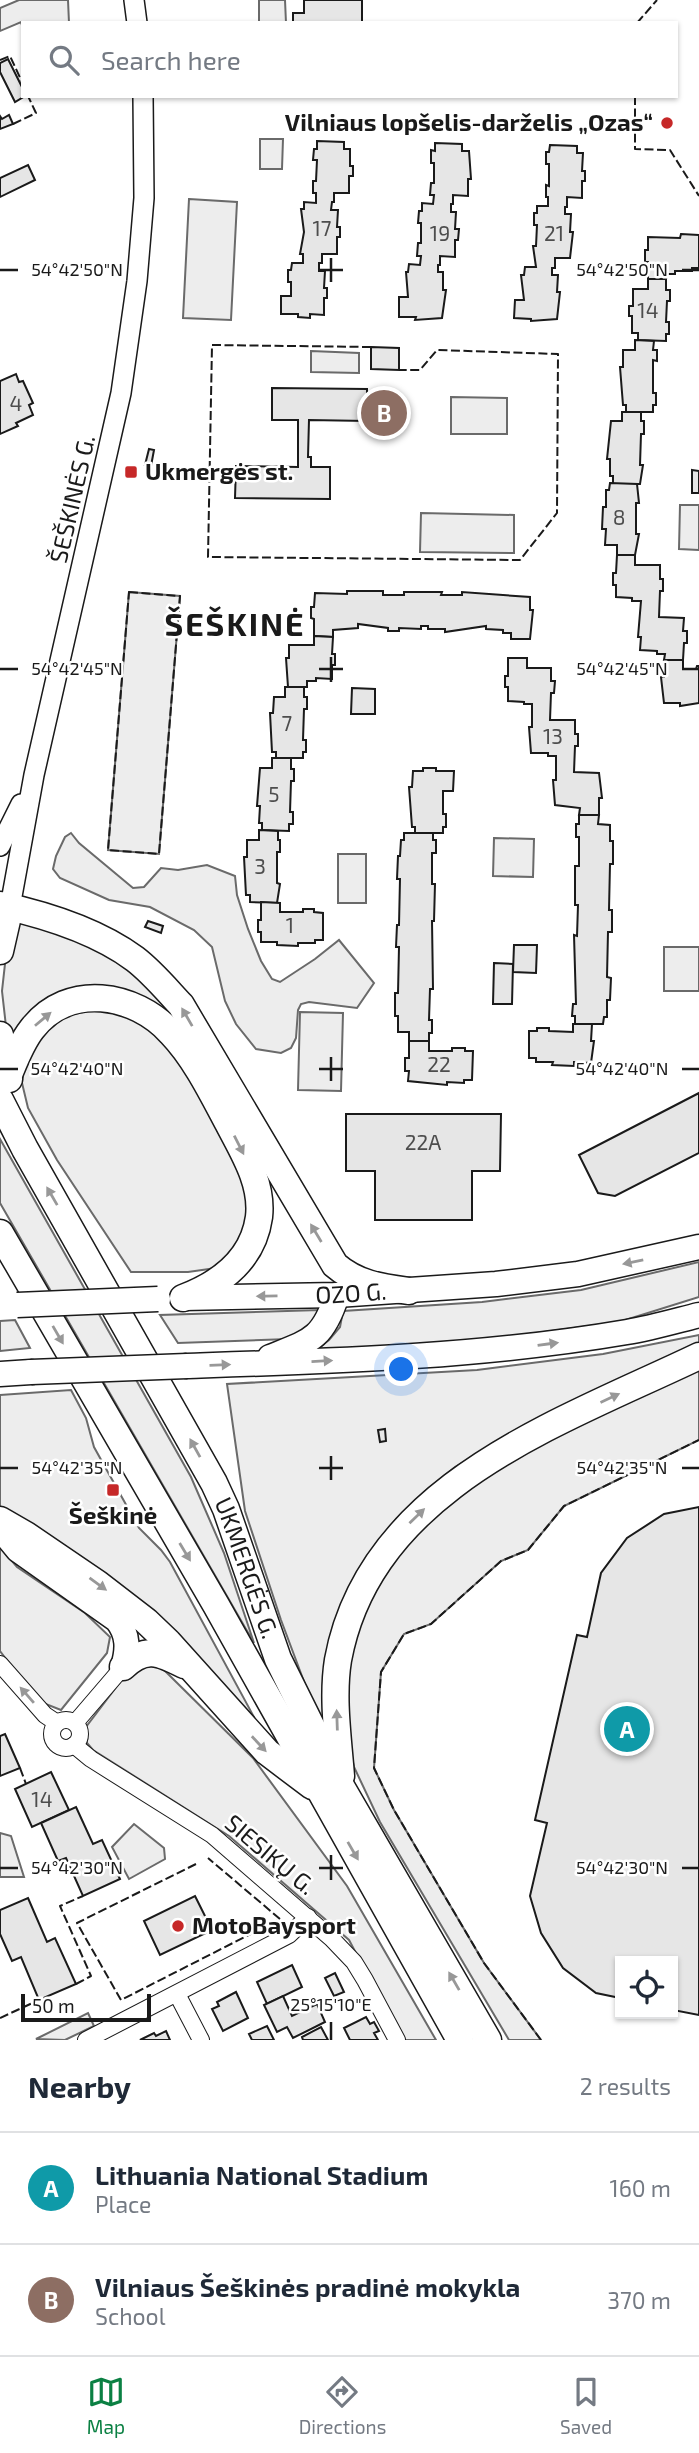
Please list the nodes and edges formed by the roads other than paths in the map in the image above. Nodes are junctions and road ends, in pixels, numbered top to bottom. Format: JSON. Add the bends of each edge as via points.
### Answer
{"nodes":[{"id":1,"x":134,"y":0,"type":"edge"},
{"id":2,"x":137,"y":21,"type":"edge"},
{"id":3,"x":143,"y":98,"type":"edge"},
{"id":4,"x":34,"y":775,"type":"junction"},
{"id":5,"x":0,"y":846,"type":"edge"},
{"id":6,"x":5,"y":906,"type":"edge"},
{"id":7,"x":0,"y":951,"type":"edge"},
{"id":8,"x":0,"y":1035,"type":"edge"},
{"id":9,"x":4,"y":1088,"type":"edge"},
{"id":10,"x":0,"y":1233,"type":"edge"},
{"id":11,"x":699,"y":1247,"type":"edge"},
{"id":12,"x":335,"y":1265,"type":"junction"},
{"id":13,"x":409,"y":1291,"type":"junction"},
{"id":14,"x":337,"y":1294,"type":"junction"},
{"id":15,"x":170,"y":1298,"type":"junction"},
{"id":16,"x":8,"y":1305,"type":"edge"},
{"id":17,"x":699,"y":1315,"type":"edge"},
{"id":18,"x":699,"y":1356,"type":"edge"},
{"id":19,"x":253,"y":1364,"type":"junction"},
{"id":20,"x":0,"y":1374,"type":"edge"},
{"id":21,"x":0,"y":1520,"type":"edge"},
{"id":22,"x":0,"y":1528,"type":"edge"},
{"id":23,"x":0,"y":1664,"type":"edge"},
{"id":24,"x":122,"y":1667,"type":"junction"},
{"id":25,"x":190,"y":1668,"type":"junction"},
{"id":26,"x":57,"y":1723,"type":"junction"},
{"id":27,"x":75,"y":1723,"type":"junction"},
{"id":28,"x":74,"y":1745,"type":"junction"},
{"id":29,"x":330,"y":1790,"type":"junction"},
{"id":30,"x":307,"y":1917,"type":"junction"},
{"id":31,"x":177,"y":1994,"type":"junction"},
{"id":32,"x":86,"y":2040,"type":"edge"},
{"id":33,"x":201,"y":2040,"type":"edge"},
{"id":34,"x":397,"y":2040,"type":"edge"},
{"id":35,"x":460,"y":2040,"type":"edge"},
{"id":36,"x":488,"y":2040,"type":"edge"}],
"edges":[{"from":1,"to":2,"type":"street"},
{"from":3,"to":4,"type":"street","name":"ŠEŠKINĖS G.","via":[[144,198],[121,393]]},
{"from":4,"to":5,"type":"street"},
{"from":4,"to":6,"type":"street","name":"ŠEŠKINĖS G."},
{"from":6,"to":7,"type":"highway"},
{"from":12,"to":6,"type":"highway","one_way":true,"via":[[181,1005],[158,979],[134,959],[81,930]]},
{"from":8,"to":9,"type":"highway","name":"UKMERGĖS G."},
{"from":9,"to":15,"type":"highway","one_way":true,"via":[[33,1028],[67,1003],[86,998],[121,1000],[172,1033],[220,1108],[251,1169],[259,1219],[239,1261],[219,1281]]},
{"from":29,"to":9,"type":"highway","name":"UKMERGĖS G.","one_way":true,"via":[[215,1483],[25,1149]]},
{"from":10,"to":29,"type":"highway","name":"UKMERGĖS G.","one_way":true,"via":[[216,1605]]},
{"from":11,"to":13,"type":"main road","name":"OZO G.","one_way":true,"via":[[578,1274]]},
{"from":12,"to":13,"type":"highway","via":[[349,1277],[372,1286]]},
{"from":12,"to":14,"type":"highway"},
{"from":13,"to":14,"type":"main road","name":"OZO G."},
{"from":14,"to":15,"type":"main road","name":"OZO G.","one_way":true},
{"from":14,"to":19,"type":"main road","via":[[321,1332]]},
{"from":15,"to":16,"type":"main road","name":"OZO G.","bridge":true},
{"from":19,"to":17,"type":"main road","one_way":true,"via":[[544,1345]]},
{"from":29,"to":18,"type":"highway","one_way":true,"via":[[342,1641],[368,1578],[412,1520],[465,1474],[532,1435]]},
{"from":20,"to":19,"type":"main road","one_way":true,"bridge":true},
{"from":21,"to":25,"type":"highway","one_way":true,"via":[[136,1613]]},
{"from":22,"to":24,"type":"main road","via":[[18,1550],[117,1620],[126,1639]]},
{"from":26,"to":23,"type":"street","one_way":true},
{"from":24,"to":25,"type":"highway","via":[[150,1653]]},
{"from":24,"to":27,"type":"street"},
{"from":25,"to":29,"type":"highway","one_way":true,"via":[[267,1752]]},
{"from":26,"to":27,"type":"street"},
{"from":26,"to":28,"type":"street","via":[[52,1735],[55,1743]]},
{"from":27,"to":28,"type":"street","via":[[80,1735]]},
{"from":28,"to":30,"type":"street","name":"SIESIKŲ G.","via":[[212,1835]]},
{"from":29,"to":35,"type":"highway","name":"UKMERGĖS G.","one_way":true},
{"from":36,"to":29,"type":"highway","name":"UKMERGĖS G.","one_way":true},
{"from":30,"to":31,"type":"street","via":[[289,1935]]},
{"from":30,"to":34,"type":"street","name":"SIESIKŲ G.","via":[[354,1962]]},
{"from":31,"to":32,"type":"street"},
{"from":31,"to":33,"type":"street"}]}
